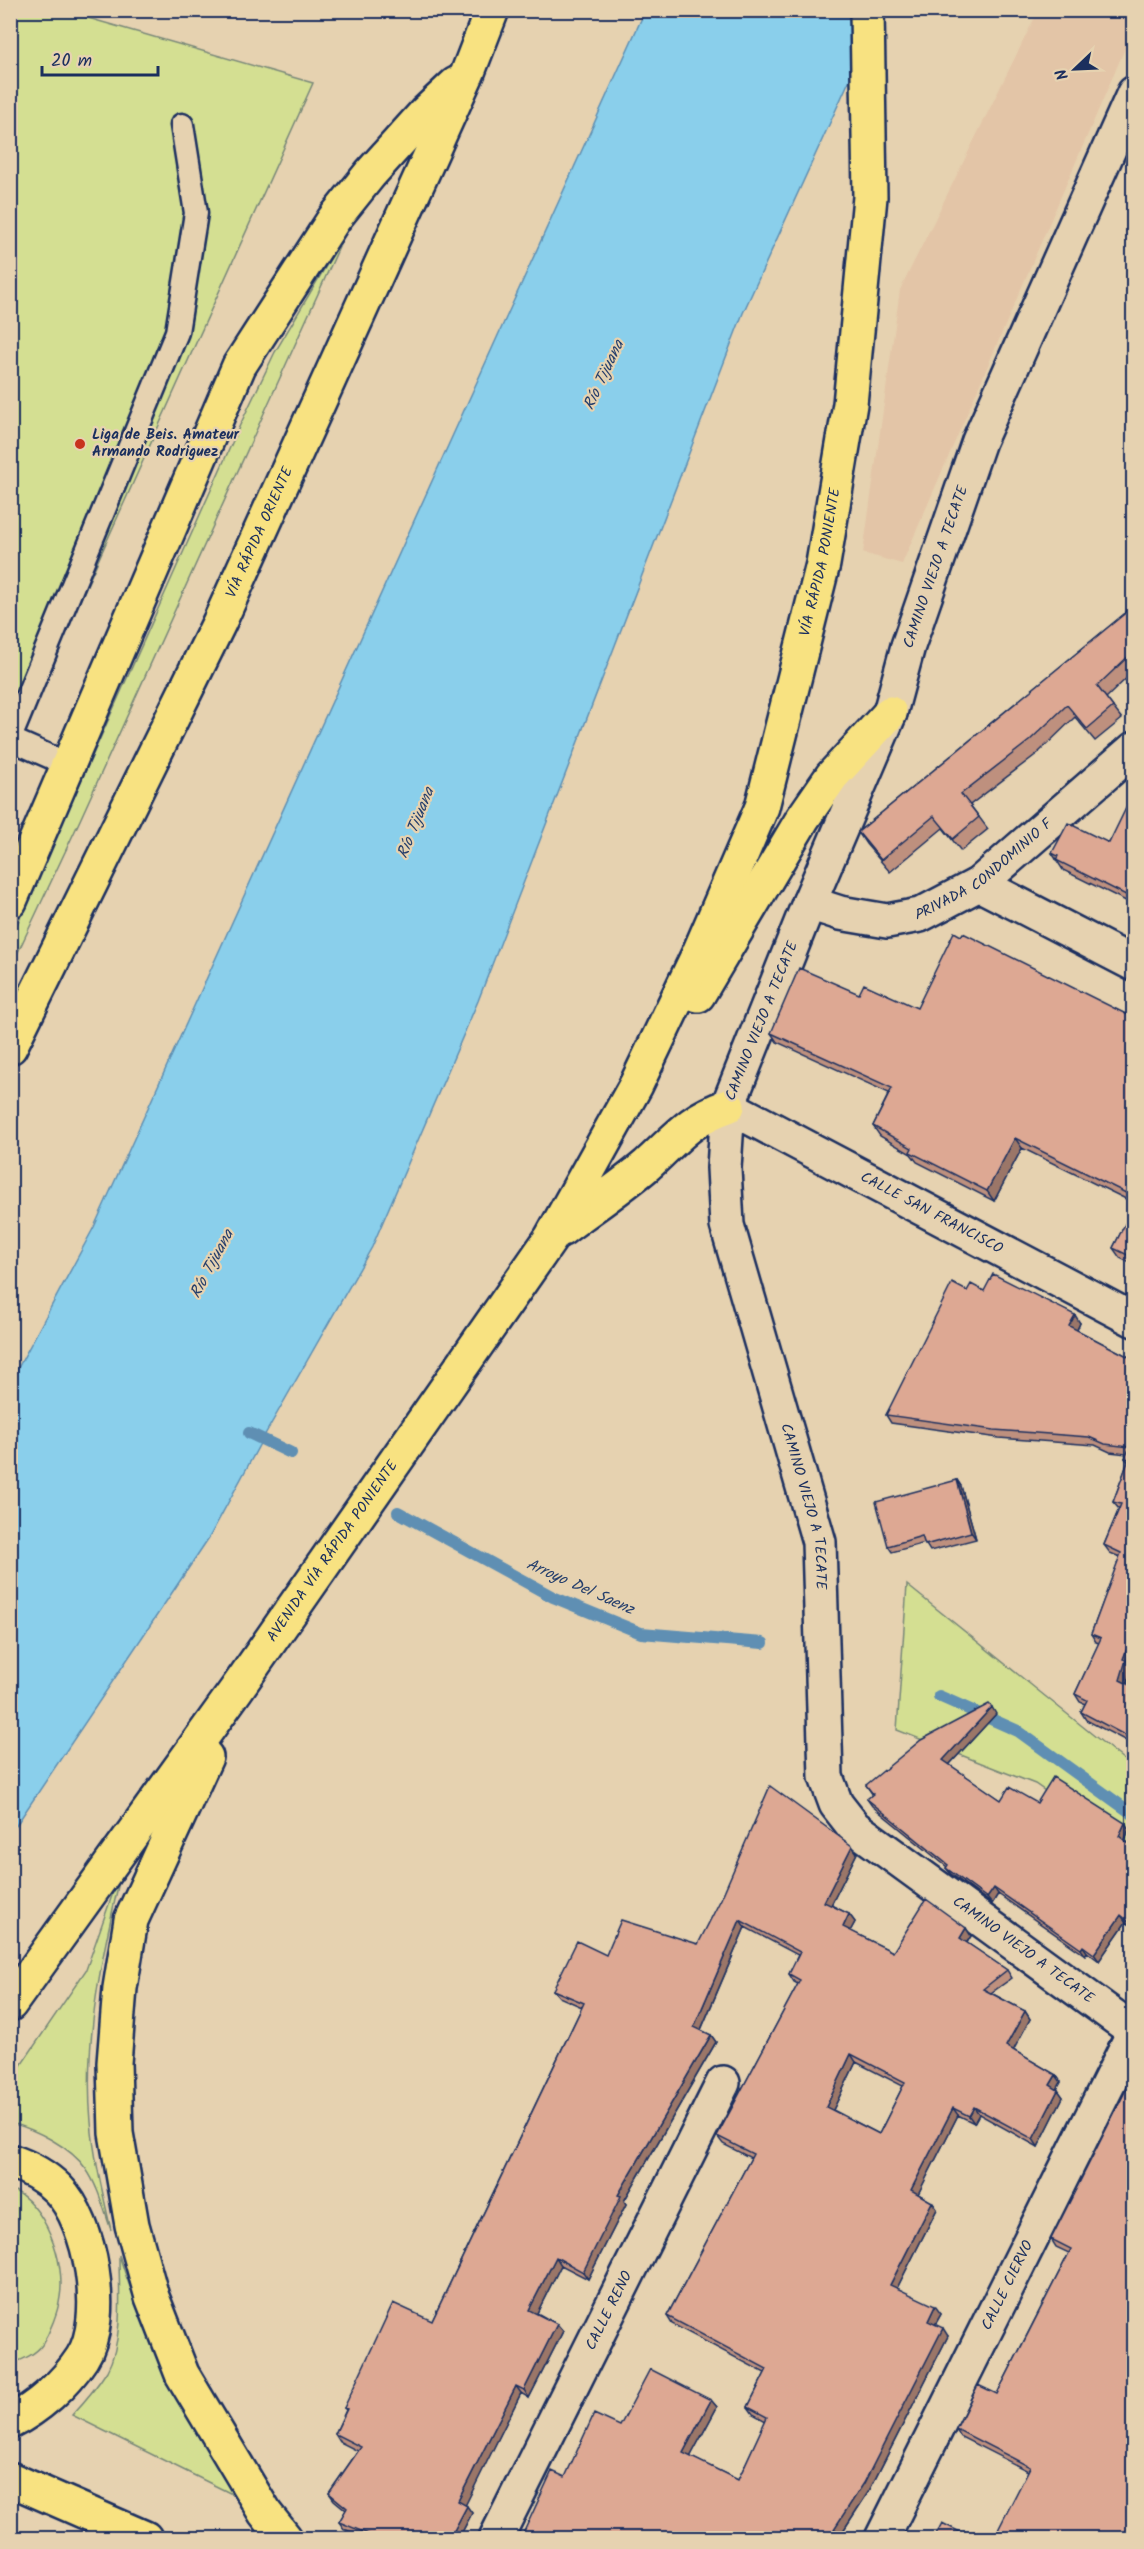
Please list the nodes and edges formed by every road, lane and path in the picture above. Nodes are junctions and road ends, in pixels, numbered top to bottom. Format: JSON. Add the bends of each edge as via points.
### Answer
{"nodes":[{"id":1,"x":492,"y":10,"type":"edge"},
{"id":2,"x":867,"y":10,"type":"edge"},
{"id":3,"x":468,"y":72,"type":"junction"},
{"id":4,"x":1134,"y":93,"type":"edge"},
{"id":5,"x":182,"y":125,"type":"dead end"},
{"id":6,"x":890,"y":712,"type":"junction"},
{"id":7,"x":10,"y":738,"type":"edge"},
{"id":8,"x":1133,"y":750,"type":"edge"},
{"id":9,"x":69,"y":765,"type":"junction"},
{"id":10,"x":979,"y":884,"type":"junction"},
{"id":11,"x":10,"y":901,"type":"edge"},
{"id":12,"x":809,"y":903,"type":"junction"},
{"id":13,"x":1134,"y":964,"type":"edge"},
{"id":14,"x":10,"y":1047,"type":"edge"},
{"id":15,"x":636,"y":1084,"type":"junction"},
{"id":16,"x":728,"y":1106,"type":"junction"},
{"id":17,"x":551,"y":1238,"type":"junction"},
{"id":18,"x":1134,"y":1320,"type":"edge"},
{"id":19,"x":237,"y":1690,"type":"junction"},
{"id":20,"x":10,"y":2004,"type":"edge"},
{"id":21,"x":1134,"y":2032,"type":"edge"},
{"id":22,"x":723,"y":2083,"type":"dead end"},
{"id":23,"x":10,"y":2161,"type":"edge"},
{"id":24,"x":10,"y":2422,"type":"edge"},
{"id":25,"x":10,"y":2479,"type":"edge"},
{"id":26,"x":146,"y":2538,"type":"edge"},
{"id":27,"x":285,"y":2538,"type":"edge"},
{"id":28,"x":496,"y":2538,"type":"edge"},
{"id":29,"x":882,"y":2538,"type":"edge"}],
"edges":[{"from":1,"to":3,"type":"main road","name":"VÍA RÁPIDA ORIENTE"},
{"from":2,"to":15,"type":"main road","name":"VÍA RÁPIDA PONIENTE","via":[[870,197],[849,404],[823,564],[762,807],[698,956]]},
{"from":3,"to":9,"type":"main road","via":[[425,113],[334,219],[239,366]]},
{"from":3,"to":14,"type":"main road","name":"VÍA RÁPIDA ORIENTE","via":[[219,623]]},
{"from":4,"to":6,"type":"street","name":"CAMINO VIEJO A TECATE","via":[[979,441],[908,646]]},
{"from":5,"to":7,"type":"lane","via":[[196,213],[177,332]]},
{"from":6,"to":12,"type":"street","name":"CAMINO VIEJO A TECATE"},
{"from":6,"to":15,"type":"main road","via":[[832,776],[802,818],[711,977]]},
{"from":7,"to":9,"type":"lane"},
{"from":8,"to":10,"type":"street","name":"PRIVADA CONDOMINIO F"},
{"from":9,"to":11,"type":"main road"},
{"from":10,"to":12,"type":"street","name":"PRIVADA CONDOMINIO F","via":[[920,915],[886,921]]},
{"from":10,"to":13,"type":"street"},
{"from":12,"to":16,"type":"street","name":"CAMINO VIEJO A TECATE"},
{"from":15,"to":17,"type":"main road","name":"AVENIDA VÍA RÁPIDA PONIENTE"},
{"from":16,"to":17,"type":"main road","via":[[693,1122],[647,1165]]},
{"from":16,"to":18,"type":"street","name":"CALLE SAN FRANCISCO"},
{"from":16,"to":21,"type":"street","name":"CAMINO VIEJO A TECATE","via":[[724,1168],[727,1225],[819,1542],[826,1777],[836,1804],[854,1827]]},
{"from":17,"to":19,"type":"main road","name":"AVENIDA VÍA RÁPIDA PONIENTE"},
{"from":19,"to":20,"type":"main road","name":"AVENIDA VÍA RÁPIDA PONIENTE"},
{"from":19,"to":27,"type":"main road","via":[[131,1920],[114,2063],[116,2133],[132,2226],[152,2296],[182,2374],[265,2512]]},
{"from":21,"to":29,"type":"street","name":"CALLE CIERVO"},
{"from":22,"to":28,"type":"street","name":"CALLE RENO"},
{"from":23,"to":24,"type":"main road","via":[[32,2169],[58,2189],[78,2218],[89,2251],[95,2290],[93,2325],[83,2357],[52,2392]]},
{"from":25,"to":26,"type":"main road"}]}
